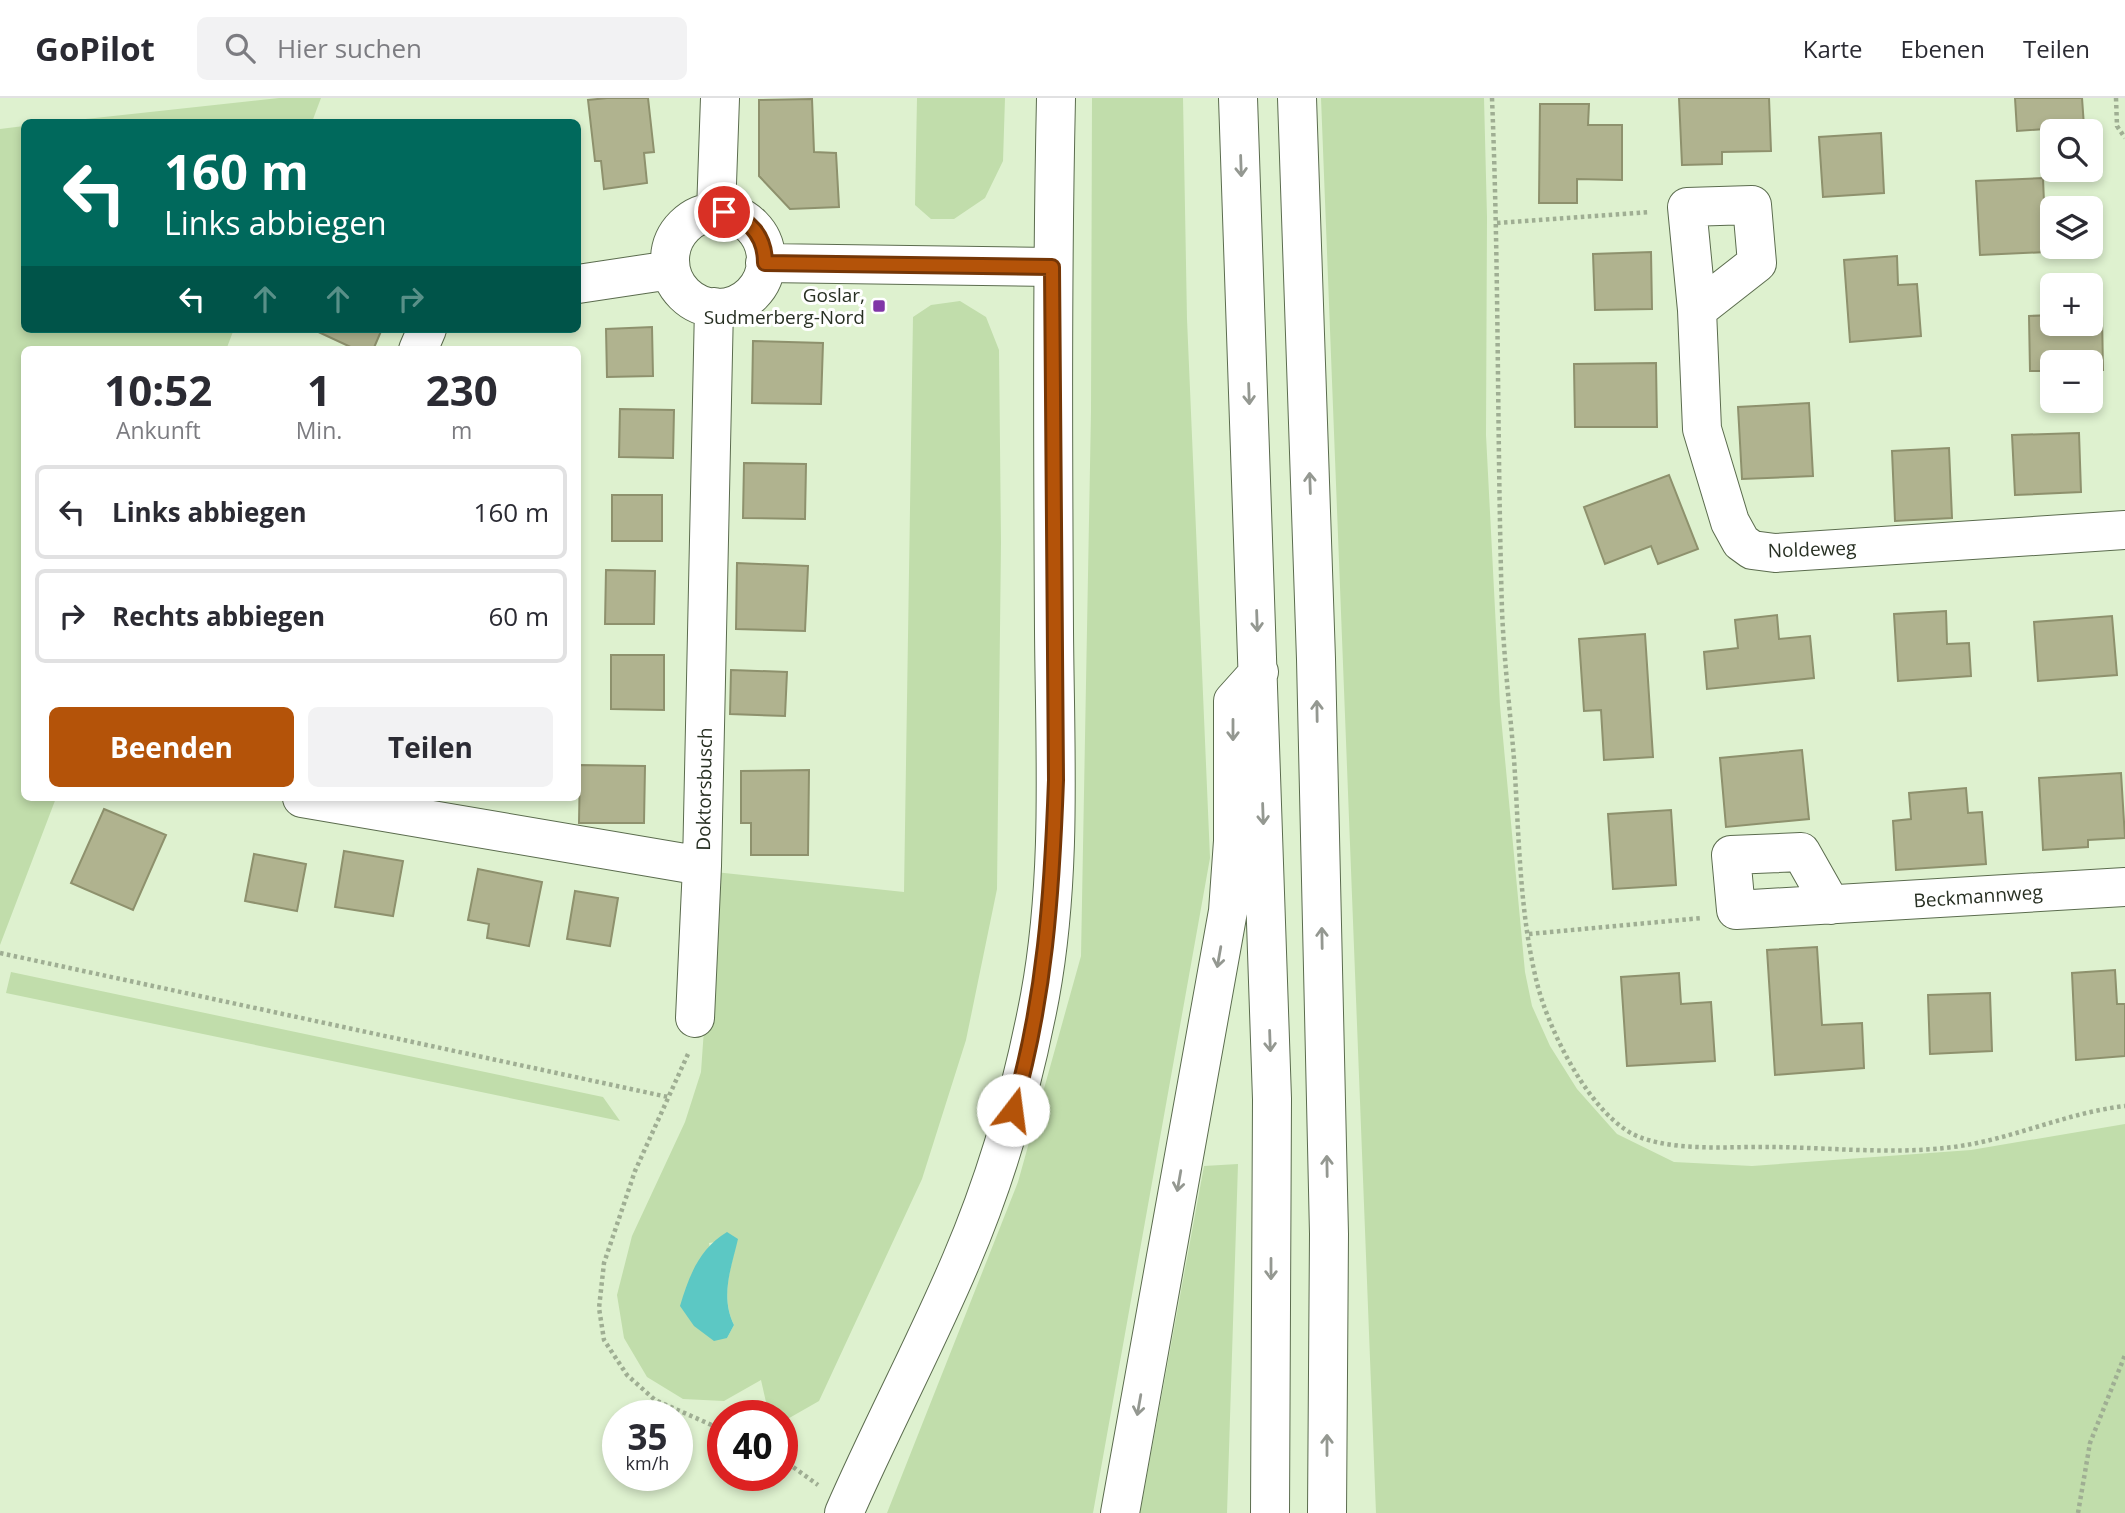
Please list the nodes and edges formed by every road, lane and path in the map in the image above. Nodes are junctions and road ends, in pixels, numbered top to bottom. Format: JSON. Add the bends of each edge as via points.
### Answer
{"nodes":[{"id":1,"x":720,"y":98,"type":"edge"},
{"id":2,"x":1056,"y":98,"type":"edge"},
{"id":3,"x":1238,"y":98,"type":"edge"},
{"id":4,"x":1297,"y":98,"type":"edge"},
{"id":5,"x":1492,"y":98,"type":"edge"},
{"id":6,"x":2116,"y":98,"type":"edge"},
{"id":7,"x":2125,"y":138,"type":"edge"},
{"id":8,"x":1687,"y":207,"type":"junction"},
{"id":9,"x":716,"y":212,"type":"junction"},
{"id":10,"x":1497,"y":223,"type":"junction"},
{"id":11,"x":765,"y":263,"type":"junction"},
{"id":12,"x":1052,"y":267,"type":"junction"},
{"id":13,"x":671,"y":270,"type":"junction"},
{"id":14,"x":581,"y":284,"type":"edge"},
{"id":15,"x":714,"y":307,"type":"junction"},
{"id":16,"x":1697,"y":310,"type":"junction"},
{"id":17,"x":2125,"y":530,"type":"edge"},
{"id":18,"x":1259,"y":672,"type":"junction"},
{"id":19,"x":320,"y":801,"type":"edge"},
{"id":20,"x":702,"y":866,"type":"junction"},
{"id":21,"x":2125,"y":887,"type":"edge"},
{"id":22,"x":1832,"y":905,"type":"junction"},
{"id":23,"x":1736,"y":910,"type":"junction"},
{"id":24,"x":1529,"y":934,"type":"junction"},
{"id":25,"x":0,"y":953,"type":"edge"},
{"id":26,"x":695,"y":1018,"type":"joint"},
{"id":27,"x":668,"y":1097,"type":"junction"},
{"id":28,"x":2125,"y":1106,"type":"edge"},
{"id":29,"x":2125,"y":1355,"type":"edge"},
{"id":30,"x":707,"y":1423,"type":"edge"},
{"id":31,"x":798,"y":1469,"type":"edge"},
{"id":32,"x":834,"y":1503,"type":"edge"},
{"id":33,"x":1120,"y":1513,"type":"edge"},
{"id":34,"x":1270,"y":1513,"type":"edge"},
{"id":35,"x":1327,"y":1513,"type":"edge"},
{"id":36,"x":2078,"y":1513,"type":"edge"}],
"edges":[{"from":1,"to":9,"type":"main road"},
{"from":2,"to":12,"type":"main road"},
{"from":3,"to":18,"type":"main road","one_way":true},
{"from":35,"to":4,"type":"main road","one_way":true,"via":[[1329,1220]]},
{"from":5,"to":10,"type":"path"},
{"from":6,"to":7,"type":"path","via":[[2118,126]]},
{"from":8,"to":10,"type":"path"},
{"from":8,"to":16,"type":"main road","name":"Noldeweg"},
{"from":8,"to":16,"type":"main road","via":[[1752,205],[1757,263]]},
{"from":9,"to":11,"type":"main road","via":[[739,217],[752,226],[764,247]]},
{"from":9,"to":13,"type":"main road","via":[[693,219],[681,229],[671,253]]},
{"from":10,"to":24,"type":"path","via":[[1502,614]]},
{"from":11,"to":12,"type":"main road"},
{"from":11,"to":15,"type":"main road","via":[[762,279],[746,298]]},
{"from":12,"to":32,"type":"main road","via":[[1056,780],[1041,992],[994,1175],[966,1248]]},
{"from":13,"to":14,"type":"main road"},
{"from":13,"to":15,"type":"main road","via":[[683,293]]},
{"from":15,"to":20,"type":"main road","name":"Doktorsbusch"},
{"from":16,"to":17,"type":"main road","name":"Noldeweg","via":[[1702,429],[1730,522],[1741,542],[1752,550],[1776,553]]},
{"from":18,"to":33,"type":"main road","one_way":true,"via":[[1233,701],[1228,911]]},
{"from":18,"to":34,"type":"main road","one_way":true,"via":[[1272,1099]]},
{"from":19,"to":20,"type":"main road","name":"Doktorsbusch"},
{"from":20,"to":26,"type":"main road"},
{"from":21,"to":22,"type":"main road","name":"Beckmannweg"},
{"from":22,"to":23,"type":"main road","name":"Beckmannweg"},
{"from":22,"to":23,"type":"main road","via":[[1801,852],[1731,855]]},
{"from":23,"to":24,"type":"path","via":[[1691,921]]},
{"from":24,"to":28,"type":"path","via":[[1536,978],[1562,1050],[1620,1127],[1642,1138],[1681,1145],[1910,1149],[1971,1144]]},
{"from":25,"to":27,"type":"path"},
{"from":26,"to":27,"type":"path","via":[[689,1053]]},
{"from":27,"to":30,"type":"path","via":[[635,1171],[604,1263],[599,1308],[604,1340],[627,1375],[655,1400]]},
{"from":29,"to":36,"type":"path","via":[[2090,1443]]},
{"from":31,"to":32,"type":"path"}]}
